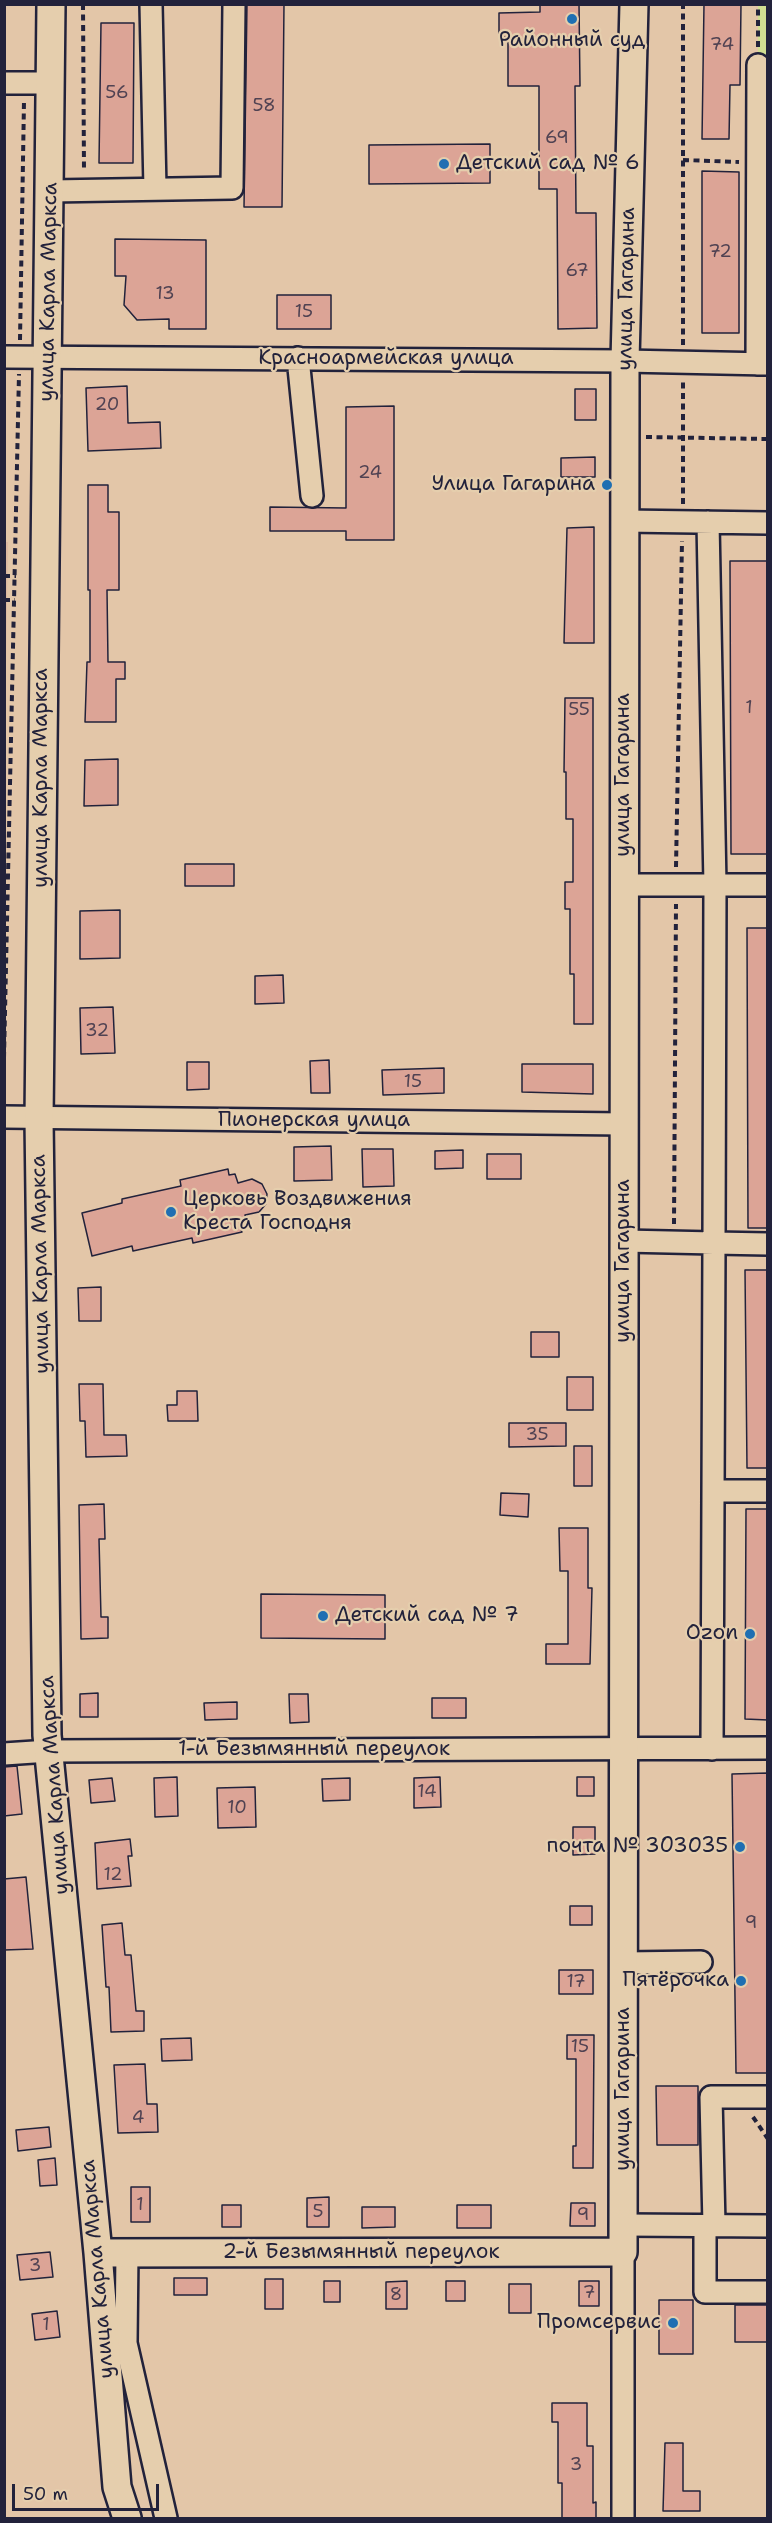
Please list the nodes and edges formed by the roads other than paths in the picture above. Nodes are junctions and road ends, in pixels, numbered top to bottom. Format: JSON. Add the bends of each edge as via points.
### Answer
{"nodes":[{"id":1,"x":51,"y":4,"type":"edge"},
{"id":2,"x":151,"y":4,"type":"edge"},
{"id":3,"x":234,"y":4,"type":"edge"},
{"id":4,"x":634,"y":4,"type":"edge"},
{"id":5,"x":758,"y":65,"type":"road end"},
{"id":6,"x":26,"y":83,"type":"edge"},
{"id":7,"x":155,"y":189,"type":"junction"},
{"id":8,"x":51,"y":191,"type":"junction"},
{"id":9,"x":762,"y":276,"type":"edge"},
{"id":10,"x":48,"y":356,"type":"junction"},
{"id":11,"x":12,"y":357,"type":"edge"},
{"id":12,"x":298,"y":358,"type":"junction"},
{"id":13,"x":625,"y":361,"type":"junction"},
{"id":14,"x":762,"y":364,"type":"edge"},
{"id":15,"x":312,"y":496,"type":"dead end"},
{"id":16,"x":624,"y":520,"type":"junction"},
{"id":17,"x":708,"y":522,"type":"junction"},
{"id":18,"x":768,"y":522,"type":"edge"},
{"id":19,"x":624,"y":885,"type":"junction"},
{"id":20,"x":715,"y":885,"type":"junction"},
{"id":21,"x":768,"y":885,"type":"edge"},
{"id":22,"x":4,"y":1117,"type":"edge"},
{"id":23,"x":39,"y":1119,"type":"junction"},
{"id":24,"x":624,"y":1124,"type":"junction"},
{"id":25,"x":624,"y":1241,"type":"junction"},
{"id":26,"x":714,"y":1243,"type":"junction"},
{"id":27,"x":768,"y":1244,"type":"edge"},
{"id":28,"x":714,"y":1491,"type":"junction"},
{"id":29,"x":768,"y":1491,"type":"edge"},
{"id":30,"x":624,"y":1748,"type":"junction"},
{"id":31,"x":768,"y":1748,"type":"edge"},
{"id":32,"x":712,"y":1749,"type":"junction"},
{"id":33,"x":49,"y":1751,"type":"junction"},
{"id":34,"x":4,"y":1754,"type":"edge"},
{"id":35,"x":701,"y":1962,"type":"dead end"},
{"id":36,"x":624,"y":1963,"type":"junction"},
{"id":37,"x":768,"y":2097,"type":"edge"},
{"id":38,"x":624,"y":2225,"type":"junction"},
{"id":39,"x":710,"y":2225,"type":"junction"},
{"id":40,"x":768,"y":2226,"type":"edge"},
{"id":41,"x":623,"y":2252,"type":"junction"},
{"id":42,"x":98,"y":2253,"type":"junction"},
{"id":43,"x":127,"y":2253,"type":"junction"},
{"id":44,"x":768,"y":2292,"type":"edge"},
{"id":45,"x":127,"y":2518,"type":"edge"},
{"id":46,"x":166,"y":2518,"type":"edge"},
{"id":47,"x":623,"y":2518,"type":"edge"}],
"edges":[{"from":1,"to":6,"type":"main road","name":"улица Карла Маркса"},
{"from":2,"to":7,"type":"street"},
{"from":3,"to":7,"type":"street","via":[[232,188]]},
{"from":4,"to":13,"type":"main road","name":"улица Гагарина"},
{"from":5,"to":9,"type":"street"},
{"from":6,"to":8,"type":"main road","name":"улица Карла Маркса"},
{"from":7,"to":8,"type":"street"},
{"from":8,"to":10,"type":"main road","name":"улица Карла Маркса"},
{"from":9,"to":14,"type":"street"},
{"from":10,"to":11,"type":"street","name":"Красноармейская улица"},
{"from":10,"to":12,"type":"street","name":"Красноармейская улица"},
{"from":10,"to":23,"type":"main road","name":"улица Карла Маркса"},
{"from":12,"to":13,"type":"street","name":"Красноармейская улица"},
{"from":12,"to":15,"type":"street"},
{"from":13,"to":14,"type":"street","name":"Красноармейская улица"},
{"from":13,"to":16,"type":"main road","name":"улица Гагарина"},
{"from":16,"to":17,"type":"street"},
{"from":16,"to":19,"type":"main road","name":"улица Гагарина"},
{"from":17,"to":18,"type":"street"},
{"from":17,"to":20,"type":"street"},
{"from":19,"to":20,"type":"street"},
{"from":19,"to":24,"type":"main road","name":"улица Гагарина"},
{"from":20,"to":21,"type":"street"},
{"from":20,"to":26,"type":"street"},
{"from":22,"to":23,"type":"street","name":"Пионерская улица"},
{"from":23,"to":24,"type":"street","name":"Пионерская улица"},
{"from":23,"to":33,"type":"main road","name":"улица Карла Маркса"},
{"from":24,"to":25,"type":"main road","name":"улица Гагарина"},
{"from":25,"to":26,"type":"street"},
{"from":25,"to":30,"type":"main road","name":"улица Гагарина"},
{"from":26,"to":27,"type":"street"},
{"from":26,"to":28,"type":"street"},
{"from":28,"to":29,"type":"street"},
{"from":28,"to":32,"type":"street"},
{"from":30,"to":32,"type":"street","name":"1-й Безымянный переулок"},
{"from":30,"to":33,"type":"street","name":"1-й Безымянный переулок"},
{"from":30,"to":36,"type":"main road","name":"улица Гагарина"},
{"from":31,"to":32,"type":"street","name":"1-й Безымянный переулок"},
{"from":33,"to":34,"type":"street","name":"1-й Безымянный переулок"},
{"from":33,"to":42,"type":"main road","name":"улица Карла Маркса"},
{"from":35,"to":36,"type":"street"},
{"from":36,"to":38,"type":"main road","name":"улица Гагарина"},
{"from":37,"to":39,"type":"street","via":[[711,2097]]},
{"from":38,"to":39,"type":"street"},
{"from":38,"to":41,"type":"main road","name":"улица Гагарина"},
{"from":39,"to":40,"type":"street"},
{"from":39,"to":44,"type":"street","via":[[705,2292]]},
{"from":41,"to":43,"type":"main road","name":"2-й Безымянный переулок"},
{"from":41,"to":47,"type":"street","name":"улица Гагарина"},
{"from":42,"to":43,"type":"main road","name":"2-й Безымянный переулок"},
{"from":42,"to":45,"type":"main road","name":"улица Карла Маркса","via":[[117,2487]]},
{"from":43,"to":46,"type":"street","via":[[126,2343]]}]}
